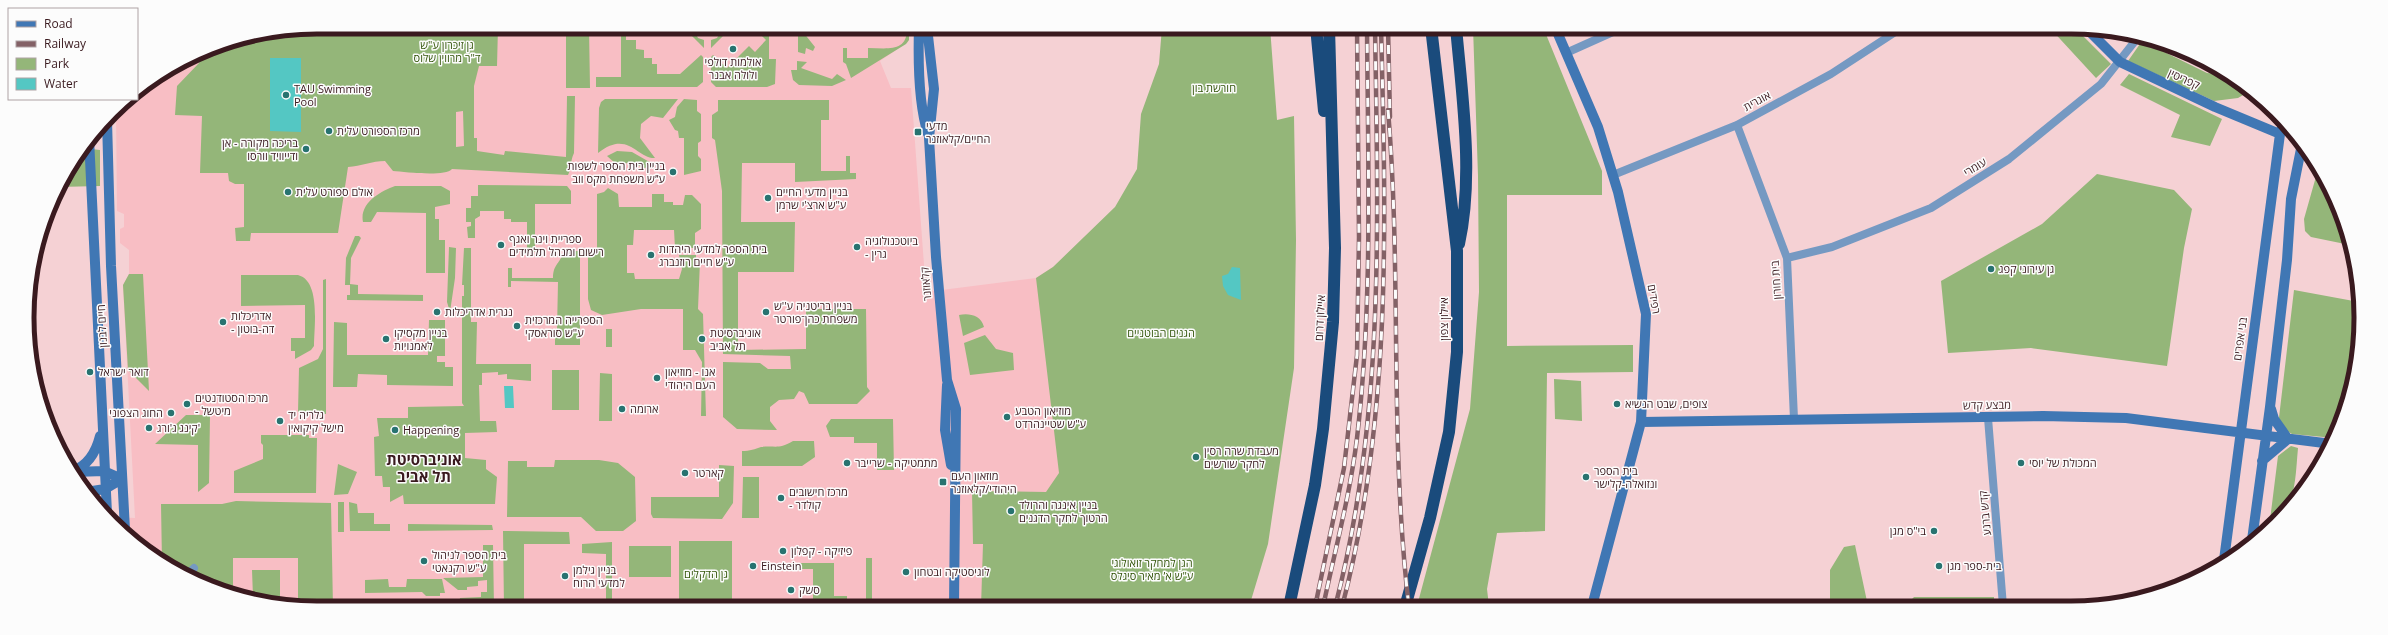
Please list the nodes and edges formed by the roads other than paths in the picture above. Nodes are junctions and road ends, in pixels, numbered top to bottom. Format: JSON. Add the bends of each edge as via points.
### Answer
{"nodes":[{"id":1,"x":919,"y":34,"type":"edge"},
{"id":2,"x":928,"y":34,"type":"edge"},
{"id":3,"x":1317,"y":34,"type":"edge"},
{"id":4,"x":1329,"y":34,"type":"edge"},
{"id":5,"x":1432,"y":34,"type":"edge"},
{"id":6,"x":1456,"y":34,"type":"edge"},
{"id":7,"x":1558,"y":34,"type":"edge"},
{"id":8,"x":1608,"y":34,"type":"edge"},
{"id":9,"x":1892,"y":34,"type":"edge"},
{"id":10,"x":2093,"y":35,"type":"edge"},
{"id":11,"x":2135,"y":41,"type":"edge"},
{"id":12,"x":1566,"y":53,"type":"junction"},
{"id":13,"x":2120,"y":62,"type":"junction"},
{"id":14,"x":1737,"y":125,"type":"junction"},
{"id":15,"x":106,"y":128,"type":"edge"},
{"id":16,"x":2282,"y":129,"type":"edge"},
{"id":17,"x":2280,"y":134,"type":"junction"},
{"id":18,"x":929,"y":138,"type":"junction"},
{"id":19,"x":90,"y":150,"type":"edge"},
{"id":20,"x":2300,"y":152,"type":"edge"},
{"id":21,"x":1613,"y":175,"type":"junction"},
{"id":22,"x":1335,"y":248,"type":"junction"},
{"id":23,"x":1458,"y":251,"type":"junction"},
{"id":24,"x":1787,"y":258,"type":"junction"},
{"id":25,"x":2270,"y":407,"type":"junction"},
{"id":26,"x":1988,"y":418,"type":"junction"},
{"id":27,"x":1794,"y":419,"type":"junction"},
{"id":28,"x":1641,"y":422,"type":"junction"},
{"id":29,"x":102,"y":431,"type":"junction"},
{"id":30,"x":2239,"y":433,"type":"junction"},
{"id":31,"x":2267,"y":436,"type":"junction"},
{"id":32,"x":2288,"y":439,"type":"junction"},
{"id":33,"x":2325,"y":443,"type":"edge"},
{"id":34,"x":2262,"y":461,"type":"junction"},
{"id":35,"x":78,"y":468,"type":"edge"},
{"id":36,"x":80,"y":471,"type":"edge"},
{"id":37,"x":104,"y":471,"type":"junction"},
{"id":38,"x":122,"y":479,"type":"junction"},
{"id":39,"x":105,"y":489,"type":"junction"},
{"id":40,"x":94,"y":491,"type":"edge"},
{"id":41,"x":106,"y":507,"type":"edge"},
{"id":42,"x":125,"y":525,"type":"edge"},
{"id":43,"x":2253,"y":534,"type":"edge"},
{"id":44,"x":2225,"y":555,"type":"edge"},
{"id":45,"x":194,"y":568,"type":"dead end"},
{"id":46,"x":191,"y":571,"type":"edge"},
{"id":47,"x":954,"y":601,"type":"edge"},
{"id":48,"x":1290,"y":601,"type":"edge"},
{"id":49,"x":1406,"y":601,"type":"edge"},
{"id":50,"x":1593,"y":601,"type":"edge"},
{"id":51,"x":2003,"y":601,"type":"edge"}],
"edges":[{"from":1,"to":18,"type":"street","name":"קלאוזנר","via":[[924,121]]},
{"from":2,"to":18,"type":"street","name":"קלאוזנר","via":[[934,89]]},
{"from":3,"to":22,"type":"highway"},
{"from":4,"to":22,"type":"highway","name":"איילון דרום"},
{"from":5,"to":23,"type":"highway","name":"איילון צפון"},
{"from":6,"to":23,"type":"highway","via":[[1465,166],[1464,223]]},
{"from":7,"to":12,"type":"street","name":"רפידים"},
{"from":8,"to":12,"type":"street"},
{"from":9,"to":14,"type":"street","name":"אוגרית","via":[[1831,74]]},
{"from":10,"to":13,"type":"street","name":"קפריסין"},
{"from":11,"to":13,"type":"street","name":"עומרי"},
{"from":12,"to":21,"type":"street","name":"רפידים","via":[[1598,127]]},
{"from":13,"to":17,"type":"street","name":"קפריסין"},
{"from":13,"to":24,"type":"street","name":"עומרי","via":[[2101,84],[2009,159],[1931,208],[1832,247]]},
{"from":14,"to":21,"type":"street","name":"אוגרית"},
{"from":14,"to":24,"type":"street","name":"בית חורון"},
{"from":15,"to":38,"type":"street","name":"חיים לבנון"},
{"from":16,"to":17,"type":"street","name":"בני אפרים"},
{"from":17,"to":30,"type":"street","name":"בני אפרים"},
{"from":18,"to":47,"type":"street","name":"קלאוזנר","via":[[947,380],[945,430],[954,474]]},
{"from":19,"to":29,"type":"street","name":"חיים לבנון"},
{"from":20,"to":25,"type":"street","via":[[2291,198],[2287,260]]},
{"from":21,"to":28,"type":"street","name":"רפידים","via":[[1646,314]]},
{"from":22,"to":48,"type":"highway","name":"איילון דרום","via":[[1333,322],[1323,429],[1315,485]]},
{"from":23,"to":49,"type":"highway","name":"איילון צפון","via":[[1457,352],[1451,419],[1435,496]]},
{"from":24,"to":27,"type":"street","name":"בית חורון"},
{"from":25,"to":31,"type":"street"},
{"from":25,"to":32,"type":"street","via":[[2274,419]]},
{"from":26,"to":27,"type":"street","name":"מבצע קדש"},
{"from":26,"to":30,"type":"street","name":"מבצע קדש","via":[[2126,418]]},
{"from":26,"to":51,"type":"street","name":"קדש ברנע"},
{"from":27,"to":28,"type":"street","name":"מבצע קדש"},
{"from":28,"to":50,"type":"street","name":"רפידים"},
{"from":29,"to":35,"type":"street","via":[[91,458]]},
{"from":29,"to":37,"type":"street","name":"חיים לבנון"},
{"from":30,"to":31,"type":"street","name":"מבצע קדש"},
{"from":30,"to":44,"type":"street","name":"בני אפרים"},
{"from":31,"to":32,"type":"street","name":"מבצע קדש"},
{"from":31,"to":34,"type":"street"},
{"from":32,"to":33,"type":"street","name":"מבצע קדש"},
{"from":32,"to":34,"type":"street"},
{"from":34,"to":43,"type":"street"},
{"from":36,"to":37,"type":"street"},
{"from":37,"to":38,"type":"street"},
{"from":37,"to":39,"type":"street","name":"חיים לבנון"},
{"from":38,"to":39,"type":"street"},
{"from":38,"to":42,"type":"street","name":"חיים לבנון"},
{"from":39,"to":40,"type":"street"},
{"from":39,"to":41,"type":"street","name":"חיים לבנון"},
{"from":45,"to":46,"type":"street"}]}
